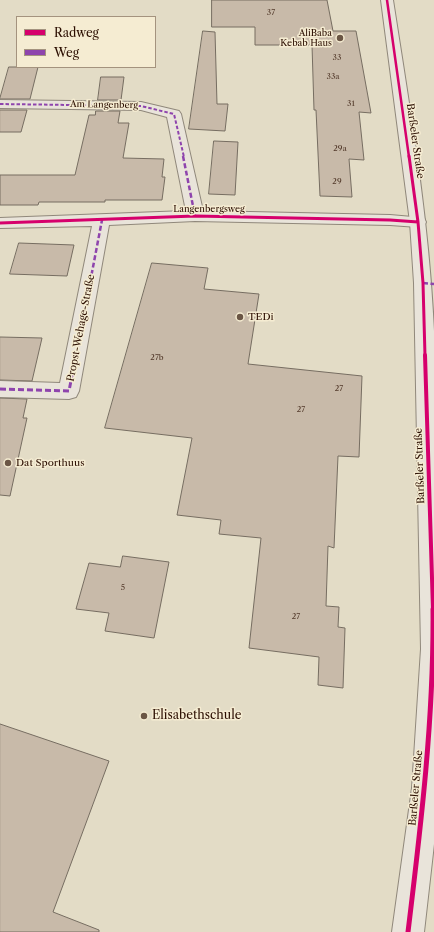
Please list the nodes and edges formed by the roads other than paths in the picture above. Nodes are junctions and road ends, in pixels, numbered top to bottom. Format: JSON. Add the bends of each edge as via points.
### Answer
{"nodes":[{"id":1,"x":387,"y":0,"type":"edge"},
{"id":2,"x":0,"y":104,"type":"edge"},
{"id":3,"x":195,"y":216,"type":"junction"},
{"id":4,"x":102,"y":220,"type":"junction"},
{"id":5,"x":418,"y":222,"type":"junction"},
{"id":6,"x":0,"y":223,"type":"edge"},
{"id":7,"x":429,"y":284,"type":"edge"},
{"id":8,"x":0,"y":389,"type":"edge"},
{"id":9,"x":408,"y":932,"type":"edge"}],
"edges":[{"from":1,"to":5,"type":"street","name":"Barßeler Straße"},
{"from":2,"to":3,"type":"street","name":"Am Langenberg","via":[[141,106],[174,114]]},
{"from":3,"to":4,"type":"street","name":"Langenbergsweg"},
{"from":3,"to":5,"type":"street","name":"Langenbergsweg"},
{"from":4,"to":6,"type":"street","name":"Langenbergsweg"},
{"from":4,"to":8,"type":"street","name":"Propst-Wehage-Straße","via":[[69,391]]},
{"from":5,"to":7,"type":"street","name":"Barßeler Straße"},
{"from":7,"to":9,"type":"street","name":"Barßeler Straße","via":[[434,649],[426,788]]}]}
